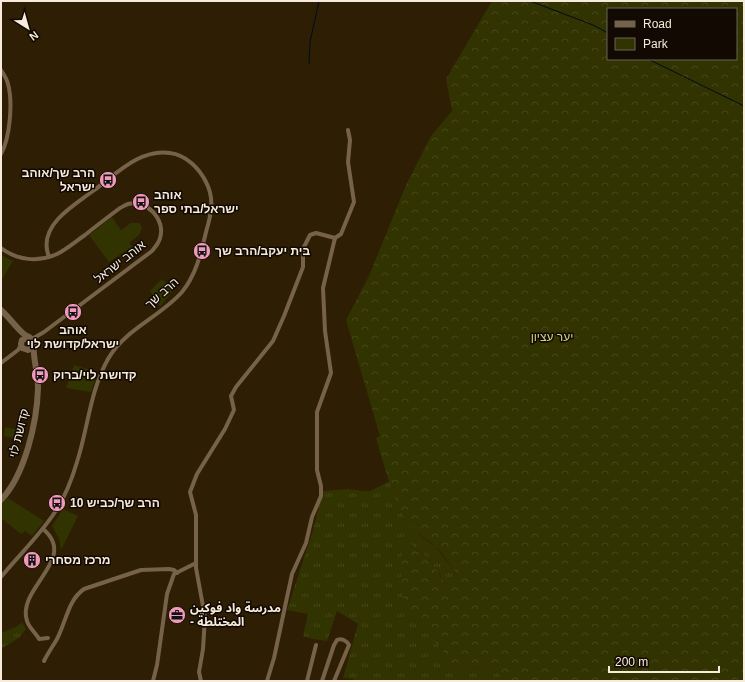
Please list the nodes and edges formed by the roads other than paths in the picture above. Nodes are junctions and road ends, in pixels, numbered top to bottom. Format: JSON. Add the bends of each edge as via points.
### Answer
{"nodes":[{"id":1,"x":1,"y":70,"type":"edge"},
{"id":2,"x":348,"y":130,"type":"dead end"},
{"id":3,"x":1,"y":153,"type":"edge"},
{"id":4,"x":335,"y":238,"type":"junction"},
{"id":5,"x":1,"y":248,"type":"edge"},
{"id":6,"x":49,"y":257,"type":"junction"},
{"id":7,"x":1,"y":310,"type":"edge"},
{"id":8,"x":17,"y":327,"type":"junction"},
{"id":9,"x":32,"y":341,"type":"junction"},
{"id":10,"x":21,"y":342,"type":"junction"},
{"id":11,"x":26,"y":350,"type":"junction"},
{"id":12,"x":14,"y":354,"type":"junction"},
{"id":13,"x":1,"y":363,"type":"edge"},
{"id":14,"x":36,"y":365,"type":"junction"},
{"id":15,"x":1,"y":500,"type":"edge"},
{"id":16,"x":43,"y":528,"type":"junction"},
{"id":17,"x":196,"y":563,"type":"junction"},
{"id":18,"x":177,"y":572,"type":"junction"},
{"id":19,"x":1,"y":577,"type":"edge"},
{"id":20,"x":48,"y":638,"type":"dead end"},
{"id":21,"x":316,"y":645,"type":"dead end"},
{"id":22,"x":44,"y":661,"type":"dead end"},
{"id":23,"x":153,"y":681,"type":"edge"},
{"id":24,"x":201,"y":681,"type":"edge"},
{"id":25,"x":268,"y":681,"type":"edge"},
{"id":26,"x":309,"y":681,"type":"edge"},
{"id":27,"x":322,"y":681,"type":"edge"},
{"id":28,"x":334,"y":681,"type":"edge"}],
"edges":[{"from":1,"to":3,"type":"street","via":[[8,82],[10,97],[8,135]]},
{"from":2,"to":4,"type":"street","via":[[348,162],[354,202],[341,234]]},
{"from":4,"to":17,"type":"street","via":[[316,233],[310,235],[303,249],[303,267],[273,340],[236,387],[232,396],[234,410],[197,474],[190,492],[196,515]]},
{"from":4,"to":25,"type":"street","via":[[323,288],[331,373],[317,412],[317,470],[321,496],[312,517],[306,543],[292,574]]},
{"from":5,"to":6,"type":"street","via":[[19,258]]},
{"from":6,"to":9,"type":"street","name":"אוהב ישראל","via":[[68,247],[128,204],[144,205],[160,221],[161,237],[152,251]]},
{"from":6,"to":16,"type":"street","name":"הרב שך","via":[[47,236],[58,219],[140,158],[162,152],[177,154],[197,168],[208,185],[212,211],[193,275],[177,297],[128,335],[108,360],[96,389],[72,476],[56,510]]},
{"from":7,"to":8,"type":"street"},
{"from":8,"to":9,"type":"street"},
{"from":8,"to":10,"type":"street"},
{"from":9,"to":10,"type":"street","via":[[25,338]]},
{"from":9,"to":11,"type":"street","via":[[32,349]]},
{"from":9,"to":14,"type":"street","name":"קדושת לוי"},
{"from":10,"to":11,"type":"street","via":[[22,348]]},
{"from":10,"to":12,"type":"street"},
{"from":11,"to":12,"type":"street"},
{"from":11,"to":14,"type":"street","name":"קדושת לוי"},
{"from":12,"to":13,"type":"street"},
{"from":14,"to":15,"type":"street","name":"קדושת לוי","via":[[37,401],[28,444],[18,475]]},
{"from":16,"to":19,"type":"street","name":"הרב שך"},
{"from":16,"to":20,"type":"street","via":[[50,535],[55,550],[27,605],[26,613],[27,621],[39,639]]},
{"from":17,"to":18,"type":"street"},
{"from":17,"to":24,"type":"street","via":[[205,617],[199,672]]},
{"from":18,"to":22,"type":"street","via":[[169,569],[141,570],[82,590],[70,605],[58,638]]},
{"from":18,"to":23,"type":"street","via":[[167,594]]},
{"from":21,"to":26,"type":"street"},
{"from":27,"to":28,"type":"street","via":[[334,645],[341,639],[349,645]]}]}
